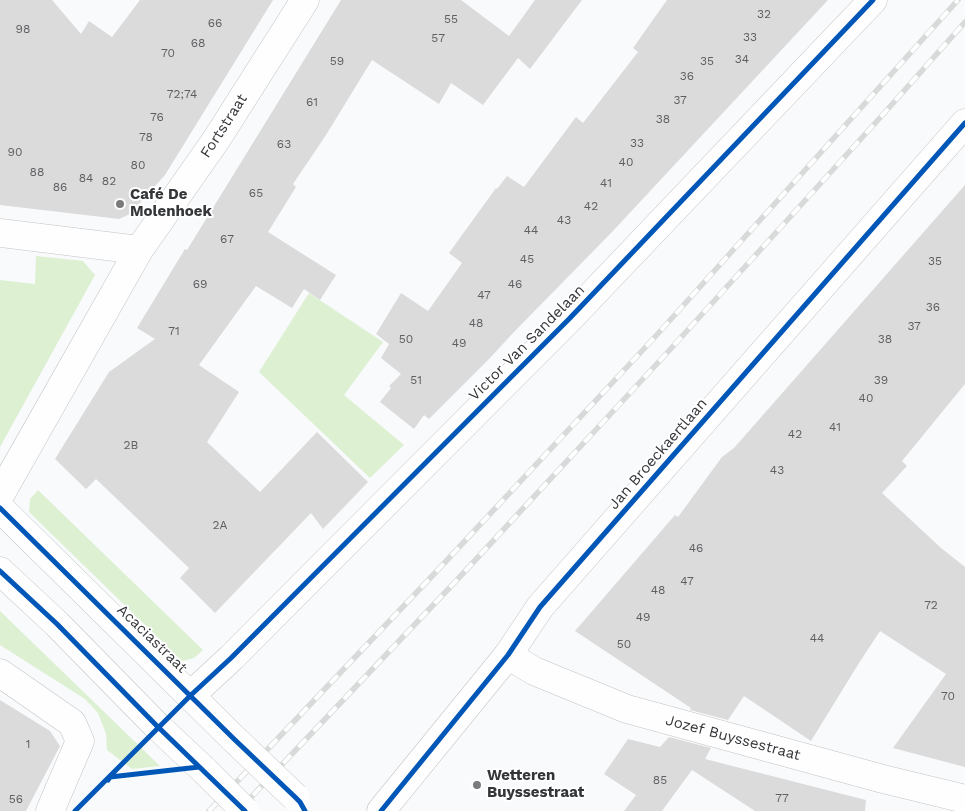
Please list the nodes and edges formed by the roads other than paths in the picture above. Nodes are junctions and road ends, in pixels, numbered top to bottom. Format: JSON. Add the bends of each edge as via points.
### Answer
{"nodes":[{"id":1,"x":306,"y":0,"type":"edge"},
{"id":2,"x":873,"y":0,"type":"edge"},
{"id":3,"x":965,"y":123,"type":"edge"},
{"id":4,"x":0,"y":233,"type":"edge"},
{"id":5,"x":139,"y":250,"type":"junction"},
{"id":6,"x":0,"y":495,"type":"edge"},
{"id":7,"x":0,"y":508,"type":"edge"},
{"id":8,"x":0,"y":571,"type":"edge"},
{"id":9,"x":508,"y":655,"type":"junction"},
{"id":10,"x":0,"y":673,"type":"edge"},
{"id":11,"x":191,"y":695,"type":"junction"},
{"id":12,"x":965,"y":799,"type":"edge"},
{"id":13,"x":300,"y":804,"type":"edge"},
{"id":14,"x":50,"y":811,"type":"edge"},
{"id":15,"x":245,"y":811,"type":"edge"},
{"id":16,"x":381,"y":811,"type":"edge"}],
"edges":[{"from":1,"to":5,"type":"street","name":"Fortstraat","via":[[216,140]]},
{"from":2,"to":11,"type":"street","name":"Victor Van Sandelaan","via":[[569,319]]},
{"from":3,"to":9,"type":"street","name":"Jan Broeckaertlaan","via":[[540,607]]},
{"from":4,"to":5,"type":"street"},
{"from":5,"to":6,"type":"street","name":"Fortstraat"},
{"from":7,"to":11,"type":"street","name":"Acaciastraat"},
{"from":8,"to":15,"type":"street","bridge":true},
{"from":9,"to":12,"type":"street","name":"Jozef Buyssestraat","via":[[534,671],[627,709]]},
{"from":9,"to":16,"type":"street","name":"Jan Broeckaertlaan"},
{"from":10,"to":14,"type":"street","via":[[72,723],[80,741]]},
{"from":11,"to":13,"type":"street","name":"Acaciastraat","bridge":true}]}
